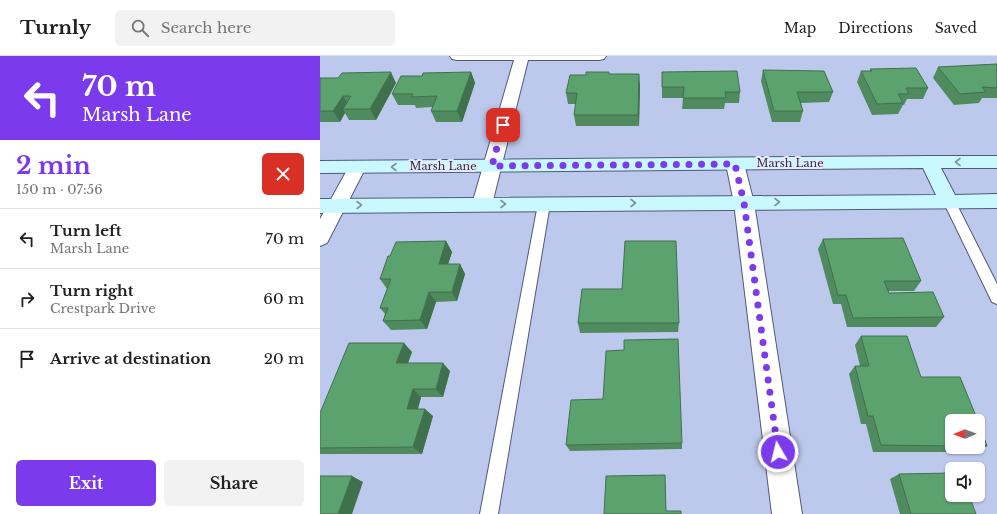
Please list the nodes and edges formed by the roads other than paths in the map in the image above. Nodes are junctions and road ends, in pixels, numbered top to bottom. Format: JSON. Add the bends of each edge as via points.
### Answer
{"nodes":[{"id":1,"x":457,"y":56,"type":"edge"},
{"id":2,"x":522,"y":56,"type":"edge"},
{"id":3,"x":599,"y":56,"type":"edge"},
{"id":4,"x":929,"y":162,"type":"junction"},
{"id":5,"x":997,"y":162,"type":"edge"},
{"id":6,"x":735,"y":164,"type":"junction"},
{"id":7,"x":492,"y":166,"type":"junction"},
{"id":8,"x":320,"y":167,"type":"edge"},
{"id":9,"x":357,"y":167,"type":"junction"},
{"id":10,"x":950,"y":201,"type":"junction"},
{"id":11,"x":997,"y":201,"type":"edge"},
{"id":12,"x":744,"y":203,"type":"junction"},
{"id":13,"x":482,"y":204,"type":"junction"},
{"id":14,"x":544,"y":204,"type":"junction"},
{"id":15,"x":329,"y":206,"type":"edge"},
{"id":16,"x":320,"y":238,"type":"edge"},
{"id":17,"x":997,"y":298,"type":"edge"},
{"id":18,"x":489,"y":514,"type":"edge"},
{"id":19,"x":787,"y":514,"type":"edge"}],
"edges":[{"from":1,"to":2,"type":"street"},
{"from":2,"to":3,"type":"street"},
{"from":2,"to":7,"type":"street"},
{"from":5,"to":4,"type":"main road","name":"Marsh Lane","one_way":true},
{"from":4,"to":6,"type":"main road","name":"Marsh Lane"},
{"from":4,"to":10,"type":"main road"},
{"from":6,"to":7,"type":"main road","name":"Marsh Lane"},
{"from":6,"to":12,"type":"street"},
{"from":7,"to":9,"type":"main road","name":"Marsh Lane","one_way":true},
{"from":7,"to":13,"type":"street"},
{"from":8,"to":9,"type":"main road","name":"Marsh Lane"},
{"from":9,"to":15,"type":"street"},
{"from":10,"to":11,"type":"main road"},
{"from":12,"to":10,"type":"main road","one_way":true},
{"from":10,"to":17,"type":"lane"},
{"from":14,"to":12,"type":"main road","one_way":true},
{"from":12,"to":19,"type":"street"},
{"from":13,"to":14,"type":"main road","one_way":true},
{"from":15,"to":13,"type":"main road","one_way":true},
{"from":14,"to":18,"type":"lane"},
{"from":15,"to":16,"type":"street"}]}
